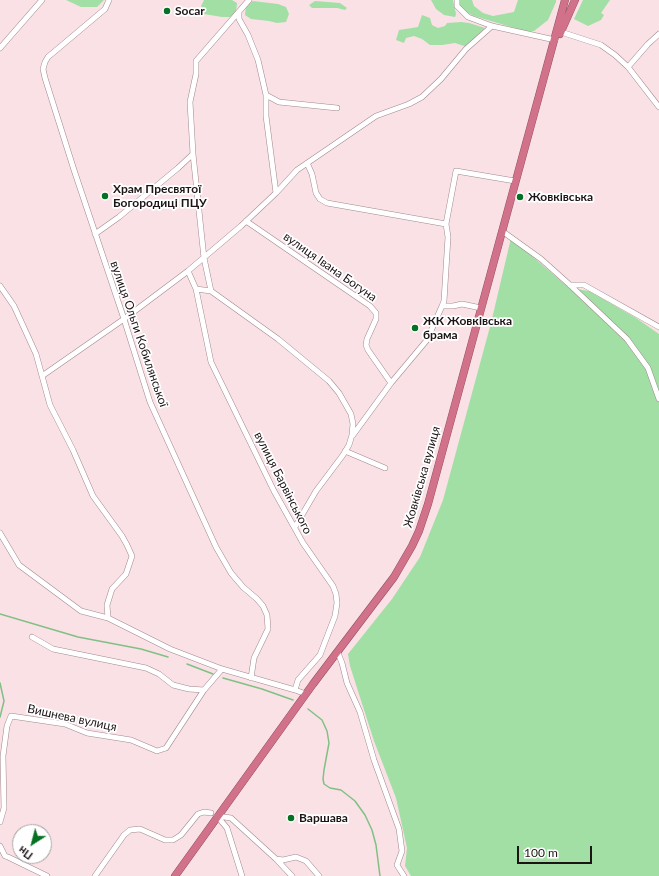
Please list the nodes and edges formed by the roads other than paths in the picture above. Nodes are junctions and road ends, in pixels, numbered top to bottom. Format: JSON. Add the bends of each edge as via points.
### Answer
{"nodes":[{"id":1,"x":42,"y":0,"type":"edge"},
{"id":2,"x":109,"y":0,"type":"edge"},
{"id":3,"x":250,"y":0,"type":"edge"},
{"id":4,"x":457,"y":0,"type":"edge"},
{"id":5,"x":565,"y":0,"type":"edge"},
{"id":6,"x":574,"y":0,"type":"edge"},
{"id":7,"x":239,"y":12,"type":"junction"},
{"id":8,"x":492,"y":26,"type":"junction"},
{"id":9,"x":561,"y":32,"type":"junction"},
{"id":10,"x":659,"y":34,"type":"edge"},
{"id":11,"x":555,"y":40,"type":"junction"},
{"id":12,"x":0,"y":48,"type":"edge"},
{"id":13,"x":628,"y":67,"type":"junction"},
{"id":14,"x":266,"y":94,"type":"junction"},
{"id":15,"x":659,"y":107,"type":"edge"},
{"id":16,"x":337,"y":108,"type":"dead end"},
{"id":17,"x":193,"y":154,"type":"junction"},
{"id":18,"x":307,"y":163,"type":"junction"},
{"id":19,"x":515,"y":181,"type":"junction"},
{"id":20,"x":276,"y":192,"type":"junction"},
{"id":21,"x":246,"y":221,"type":"junction"},
{"id":22,"x":446,"y":224,"type":"junction"},
{"id":23,"x":502,"y":231,"type":"junction"},
{"id":24,"x":95,"y":234,"type":"junction"},
{"id":25,"x":204,"y":258,"type":"junction"},
{"id":26,"x":188,"y":271,"type":"junction"},
{"id":27,"x":570,"y":285,"type":"junction"},
{"id":28,"x":0,"y":286,"type":"edge"},
{"id":29,"x":196,"y":289,"type":"junction"},
{"id":30,"x":211,"y":291,"type":"junction"},
{"id":31,"x":442,"y":306,"type":"junction"},
{"id":32,"x":481,"y":308,"type":"junction"},
{"id":33,"x":124,"y":319,"type":"junction"},
{"id":34,"x":659,"y":327,"type":"edge"},
{"id":35,"x":42,"y":376,"type":"junction"},
{"id":36,"x":391,"y":383,"type":"junction"},
{"id":37,"x":659,"y":399,"type":"edge"},
{"id":38,"x":352,"y":435,"type":"junction"},
{"id":39,"x":345,"y":451,"type":"junction"},
{"id":40,"x":385,"y":468,"type":"dead end"},
{"id":41,"x":295,"y":527,"type":"junction"},
{"id":42,"x":0,"y":533,"type":"edge"},
{"id":43,"x":108,"y":618,"type":"junction"},
{"id":44,"x":32,"y":637,"type":"dead end"},
{"id":45,"x":338,"y":653,"type":"junction"},
{"id":46,"x":222,"y":669,"type":"junction"},
{"id":47,"x":251,"y":678,"type":"junction"},
{"id":48,"x":204,"y":690,"type":"junction"},
{"id":49,"x":295,"y":690,"type":"junction"},
{"id":50,"x":306,"y":694,"type":"junction"},
{"id":51,"x":214,"y":814,"type":"junction"},
{"id":52,"x":0,"y":822,"type":"edge"},
{"id":53,"x":0,"y":846,"type":"edge"},
{"id":54,"x":276,"y":859,"type":"junction"},
{"id":55,"x":47,"y":876,"type":"edge"},
{"id":56,"x":95,"y":876,"type":"edge"},
{"id":57,"x":174,"y":876,"type":"edge"},
{"id":58,"x":242,"y":876,"type":"edge"},
{"id":59,"x":292,"y":876,"type":"edge"},
{"id":60,"x":319,"y":876,"type":"edge"},
{"id":61,"x":404,"y":876,"type":"edge"}],
"edges":[{"from":1,"to":12,"type":"street"},
{"from":2,"to":24,"type":"street","name":"вулиця Ольги Кобилянської","via":[[105,9],[48,56],[43,69]]},
{"from":3,"to":7,"type":"street"},
{"from":4,"to":8,"type":"street","via":[[457,6],[468,16]]},
{"from":5,"to":11,"type":"highway","name":"Жовківська вулиця"},
{"from":6,"to":9,"type":"highway"},
{"from":7,"to":14,"type":"street","via":[[239,19],[258,60]]},
{"from":7,"to":17,"type":"street","via":[[196,61],[190,102]]},
{"from":8,"to":11,"type":"street"},
{"from":8,"to":18,"type":"street","via":[[466,49],[422,97],[376,116]]},
{"from":9,"to":11,"type":"highway"},
{"from":9,"to":13,"type":"street","via":[[601,45]]},
{"from":10,"to":13,"type":"street"},
{"from":11,"to":19,"type":"highway","name":"Жовківська вулиця"},
{"from":13,"to":15,"type":"street"},
{"from":14,"to":16,"type":"street","via":[[279,102]]},
{"from":14,"to":20,"type":"street","via":[[266,116]]},
{"from":17,"to":24,"type":"street","via":[[119,217]]},
{"from":17,"to":25,"type":"street"},
{"from":18,"to":20,"type":"street"},
{"from":18,"to":22,"type":"street","via":[[316,193],[327,204]]},
{"from":19,"to":22,"type":"street","via":[[456,171]]},
{"from":19,"to":23,"type":"highway","name":"Жовківська вулиця"},
{"from":20,"to":21,"type":"street"},
{"from":21,"to":25,"type":"street"},
{"from":21,"to":36,"type":"street","name":"вулиця Івана Богуна","via":[[370,306],[376,313],[376,319],[366,345]]},
{"from":22,"to":31,"type":"street","via":[[448,237]]},
{"from":23,"to":27,"type":"street","via":[[541,259]]},
{"from":23,"to":32,"type":"highway","name":"Жовківська вулиця"},
{"from":24,"to":33,"type":"street","name":"вулиця Ольги Кобилянської"},
{"from":25,"to":26,"type":"street"},
{"from":25,"to":30,"type":"street"},
{"from":26,"to":29,"type":"street","name":"вулиця Барвінського"},
{"from":26,"to":33,"type":"street"},
{"from":27,"to":34,"type":"street","via":[[584,285]]},
{"from":27,"to":37,"type":"street","via":[[627,339],[648,368]]},
{"from":28,"to":35,"type":"street","via":[[17,312],[36,354]]},
{"from":29,"to":30,"type":"street"},
{"from":29,"to":41,"type":"street","name":"вулиця Барвінського","via":[[211,362],[274,491]]},
{"from":30,"to":38,"type":"street","via":[[329,381],[351,414]]},
{"from":31,"to":32,"type":"street","via":[[462,304]]},
{"from":31,"to":36,"type":"street","via":[[427,340]]},
{"from":32,"to":45,"type":"highway","name":"Жовківська вулиця","via":[[419,531],[394,577]]},
{"from":33,"to":35,"type":"street"},
{"from":33,"to":47,"type":"street","name":"вулиця Ольги Кобилянської","via":[[150,402],[216,547],[243,587],[263,606],[268,629],[254,658]]},
{"from":35,"to":43,"type":"street","via":[[50,405],[93,496],[122,536],[132,556],[126,574],[112,589],[107,605]]},
{"from":36,"to":38,"type":"street"},
{"from":38,"to":39,"type":"street"},
{"from":39,"to":40,"type":"street"},
{"from":39,"to":41,"type":"street","via":[[316,491]]},
{"from":41,"to":49,"type":"street","name":"вулиця Барвінського","via":[[333,586],[337,603],[335,616],[320,655],[298,680]]},
{"from":42,"to":43,"type":"street","via":[[19,565],[81,611]]},
{"from":43,"to":46,"type":"street","via":[[170,649]]},
{"from":44,"to":48,"type":"street","via":[[53,649],[146,668],[173,685]]},
{"from":45,"to":50,"type":"highway","name":"Жовківська вулиця"},
{"from":45,"to":61,"type":"street","via":[[399,829],[402,851],[397,864]]},
{"from":46,"to":47,"type":"street"},
{"from":46,"to":48,"type":"street"},
{"from":47,"to":49,"type":"street"},
{"from":48,"to":52,"type":"street","name":"Вишнева вулиця","via":[[170,743],[158,751],[131,740],[87,733],[65,724],[11,716],[7,726],[4,808]]},
{"from":49,"to":50,"type":"street"},
{"from":50,"to":51,"type":"highway","name":"Жовківська вулиця"},
{"from":51,"to":54,"type":"street","via":[[230,818]]},
{"from":51,"to":56,"type":"street","via":[[198,814],[181,835],[172,840],[165,840],[140,829],[130,830]]},
{"from":51,"to":57,"type":"highway","name":"Жовківська вулиця"},
{"from":51,"to":58,"type":"street","via":[[227,828]]},
{"from":53,"to":55,"type":"street","via":[[5,856]]},
{"from":54,"to":59,"type":"street"},
{"from":54,"to":60,"type":"street","via":[[296,857],[306,861]]}]}
